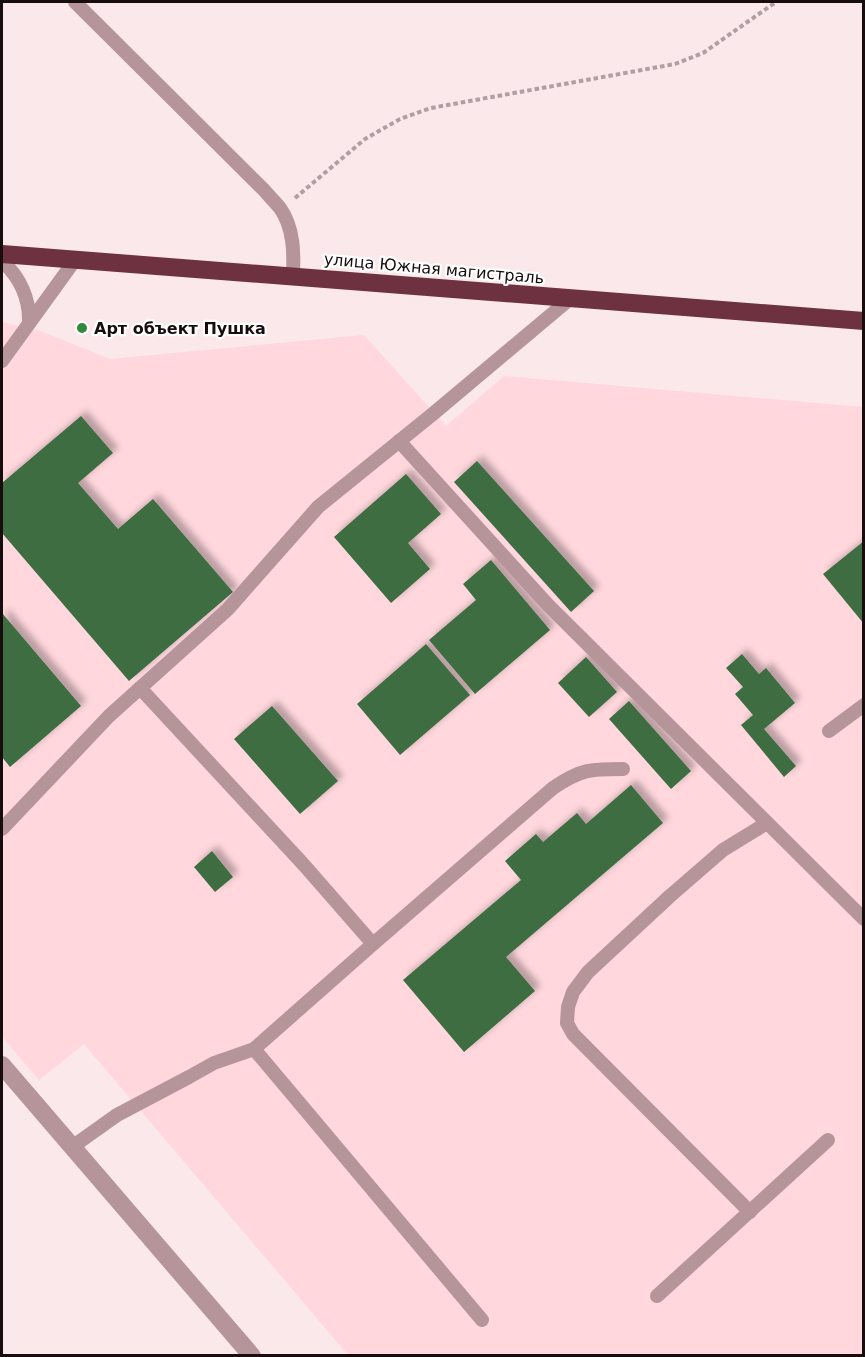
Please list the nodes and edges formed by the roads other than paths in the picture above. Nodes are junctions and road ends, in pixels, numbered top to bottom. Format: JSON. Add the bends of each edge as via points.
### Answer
{"nodes":[{"id":1,"x":75,"y":2,"type":"edge"},
{"id":2,"x":2,"y":254,"type":"edge"},
{"id":3,"x":75,"y":260,"type":"junction"},
{"id":4,"x":2,"y":261,"type":"edge"},
{"id":5,"x":293,"y":276,"type":"junction"},
{"id":6,"x":571,"y":298,"type":"junction"},
{"id":7,"x":864,"y":321,"type":"edge"},
{"id":8,"x":29,"y":323,"type":"junction"},
{"id":9,"x":2,"y":361,"type":"edge"},
{"id":10,"x":399,"y":441,"type":"junction"},
{"id":11,"x":141,"y":688,"type":"junction"},
{"id":12,"x":864,"y":705,"type":"edge"},
{"id":13,"x":829,"y":731,"type":"dead end"},
{"id":14,"x":623,"y":769,"type":"dead end"},
{"id":15,"x":767,"y":823,"type":"junction"},
{"id":16,"x":2,"y":829,"type":"edge"},
{"id":17,"x":864,"y":919,"type":"edge"},
{"id":18,"x":373,"y":944,"type":"junction"},
{"id":19,"x":254,"y":1049,"type":"junction"},
{"id":20,"x":2,"y":1065,"type":"edge"},
{"id":21,"x":828,"y":1140,"type":"dead end"},
{"id":22,"x":72,"y":1147,"type":"junction"},
{"id":23,"x":750,"y":1212,"type":"junction"},
{"id":24,"x":657,"y":1296,"type":"dead end"},
{"id":25,"x":482,"y":1320,"type":"dead end"},
{"id":26,"x":252,"y":1356,"type":"edge"}],
"edges":[{"from":1,"to":5,"type":"lane","via":[[281,210],[294,249]]},
{"from":2,"to":3,"type":"highway","name":"улица Южная магистраль"},
{"from":3,"to":5,"type":"highway","name":"улица Южная магистраль"},
{"from":3,"to":8,"type":"lane"},
{"from":4,"to":8,"type":"lane","via":[[20,282]]},
{"from":5,"to":6,"type":"highway","name":"улица Южная магистраль"},
{"from":6,"to":7,"type":"highway","name":"улица Южная магистраль"},
{"from":6,"to":10,"type":"lane"},
{"from":8,"to":9,"type":"lane"},
{"from":10,"to":11,"type":"lane","via":[[318,507],[228,609]]},
{"from":10,"to":15,"type":"lane","via":[[548,605]]},
{"from":11,"to":16,"type":"lane","via":[[109,716]]},
{"from":11,"to":18,"type":"lane"},
{"from":12,"to":13,"type":"lane"},
{"from":14,"to":18,"type":"lane","via":[[590,769],[553,788]]},
{"from":15,"to":17,"type":"lane"},
{"from":15,"to":23,"type":"lane","via":[[723,850],[588,972],[573,992],[567,1023],[573,1034]]},
{"from":18,"to":19,"type":"lane"},
{"from":19,"to":22,"type":"lane","via":[[214,1063],[117,1115]]},
{"from":19,"to":25,"type":"lane"},
{"from":20,"to":22,"type":"street"},
{"from":21,"to":23,"type":"lane"},
{"from":22,"to":26,"type":"street"},
{"from":23,"to":24,"type":"lane"}]}
